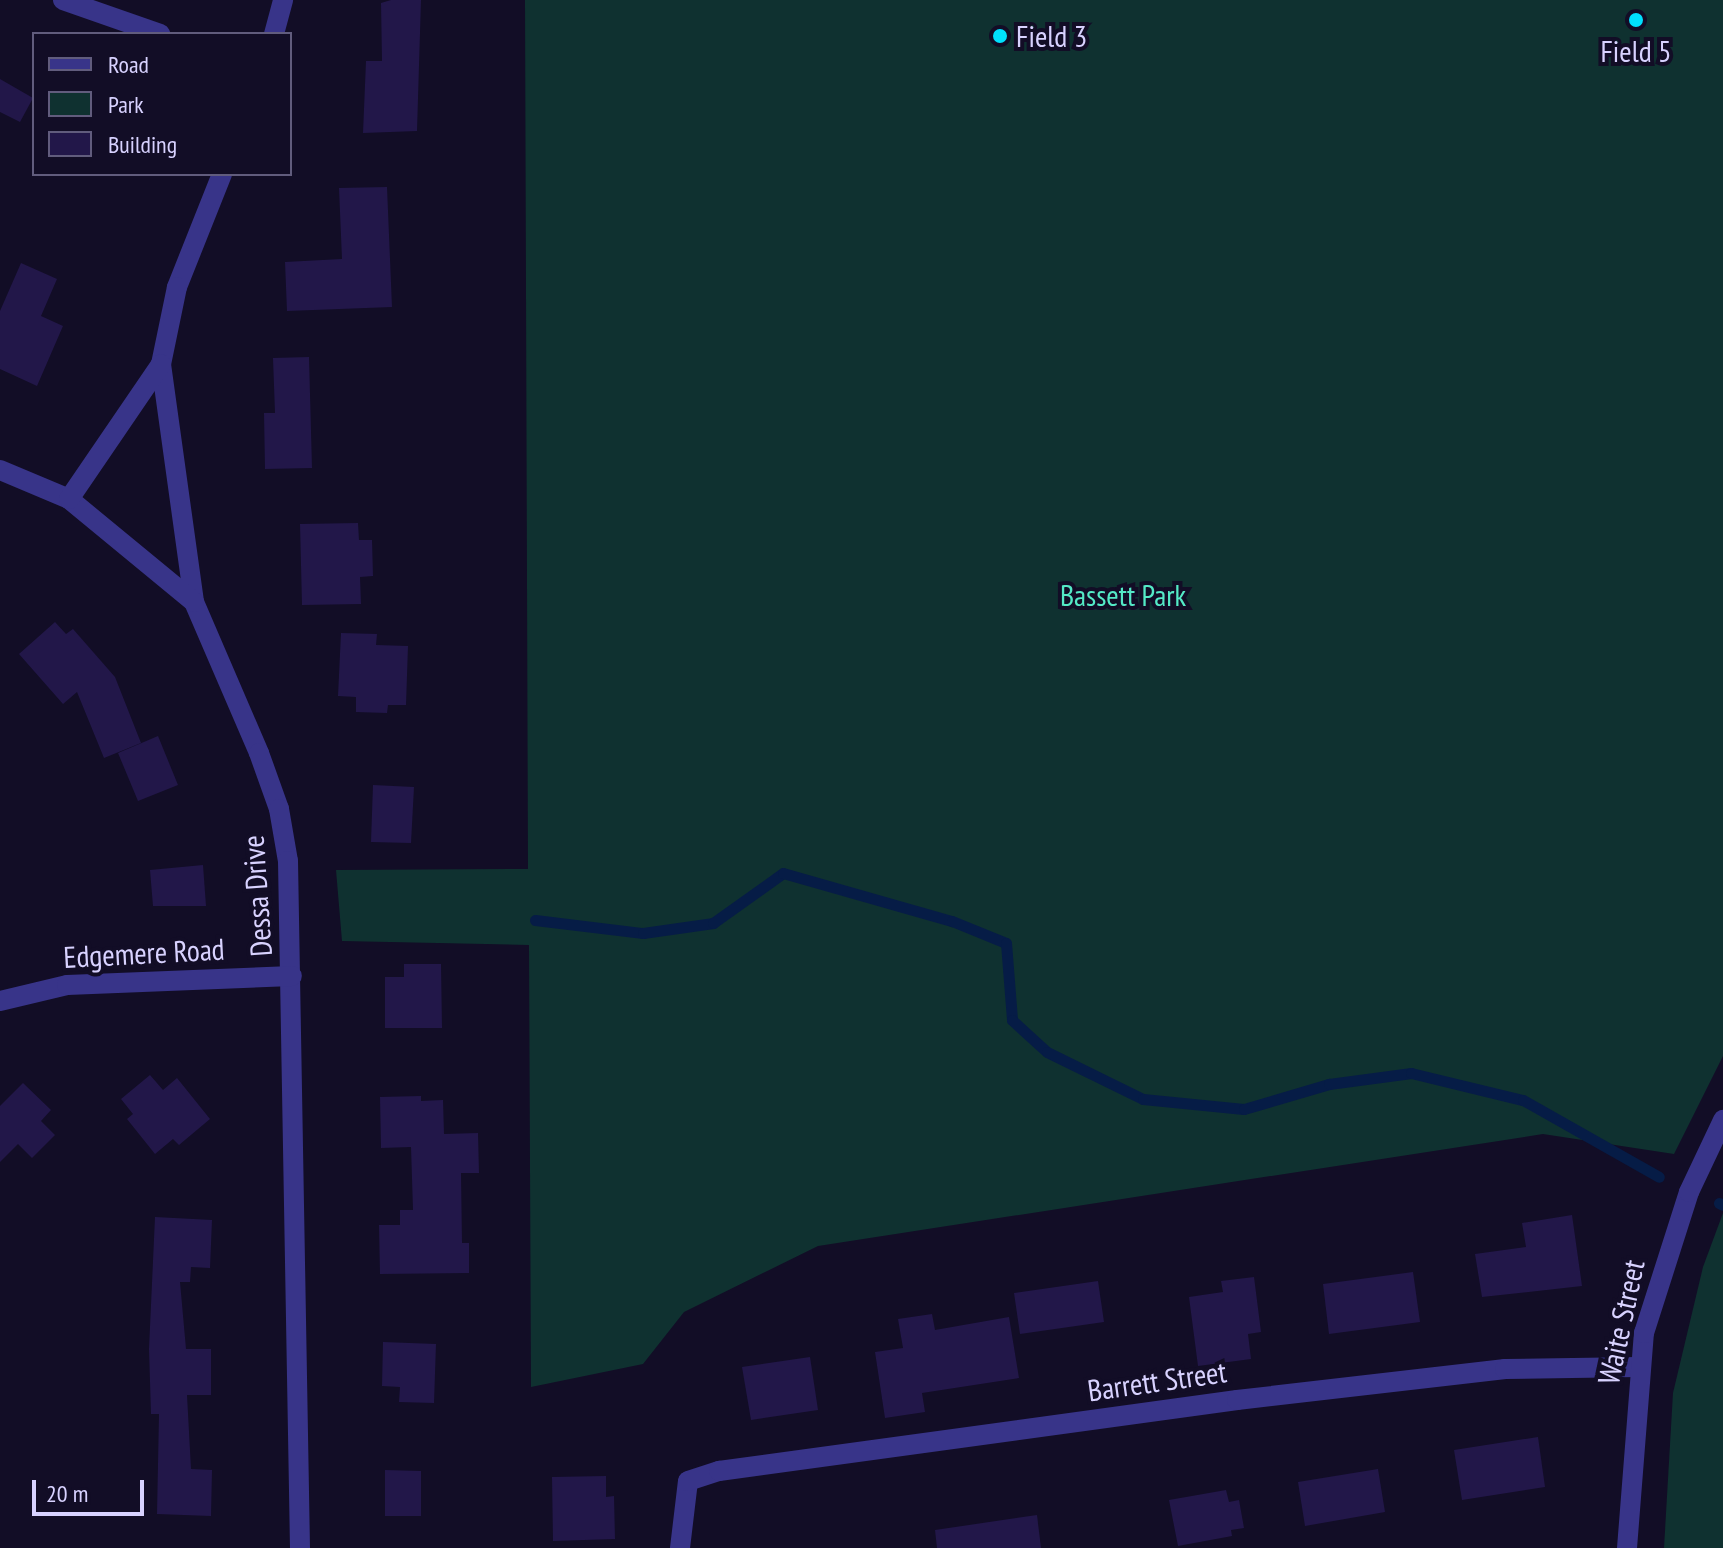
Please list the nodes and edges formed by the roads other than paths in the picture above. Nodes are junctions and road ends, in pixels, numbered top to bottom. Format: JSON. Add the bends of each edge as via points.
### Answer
{"nodes":[{"id":1,"x":63,"y":0,"type":"edge"},
{"id":2,"x":283,"y":0,"type":"edge"},
{"id":3,"x":154,"y":32,"type":"edge"},
{"id":4,"x":275,"y":32,"type":"edge"},
{"id":5,"x":221,"y":176,"type":"edge"},
{"id":6,"x":161,"y":364,"type":"junction"},
{"id":7,"x":0,"y":470,"type":"edge"},
{"id":8,"x":69,"y":499,"type":"junction"},
{"id":9,"x":194,"y":602,"type":"junction"},
{"id":10,"x":292,"y":976,"type":"junction"},
{"id":11,"x":0,"y":1001,"type":"edge"},
{"id":12,"x":1723,"y":1120,"type":"edge"},
{"id":13,"x":1638,"y":1367,"type":"junction"},
{"id":14,"x":300,"y":1548,"type":"edge"},
{"id":15,"x":680,"y":1548,"type":"edge"},
{"id":16,"x":1627,"y":1548,"type":"edge"}],
"edges":[{"from":1,"to":3,"type":"street"},
{"from":2,"to":4,"type":"street"},
{"from":5,"to":6,"type":"street","name":"Dessa Drive","via":[[177,287]]},
{"from":6,"to":8,"type":"street"},
{"from":6,"to":9,"type":"street","name":"Dessa Drive"},
{"from":7,"to":8,"type":"street"},
{"from":8,"to":9,"type":"street"},
{"from":9,"to":10,"type":"street","name":"Dessa Drive","via":[[279,809],[288,861]]},
{"from":10,"to":11,"type":"street","name":"Edgemere Road","via":[[67,985]]},
{"from":10,"to":14,"type":"street","name":"Dessa Drive"},
{"from":12,"to":13,"type":"street","name":"Waite Street","via":[[1663,1262]]},
{"from":13,"to":15,"type":"street","name":"Barrett Street","via":[[1505,1369],[719,1471],[688,1481]]},
{"from":13,"to":16,"type":"street","name":"Waite Street"}]}
